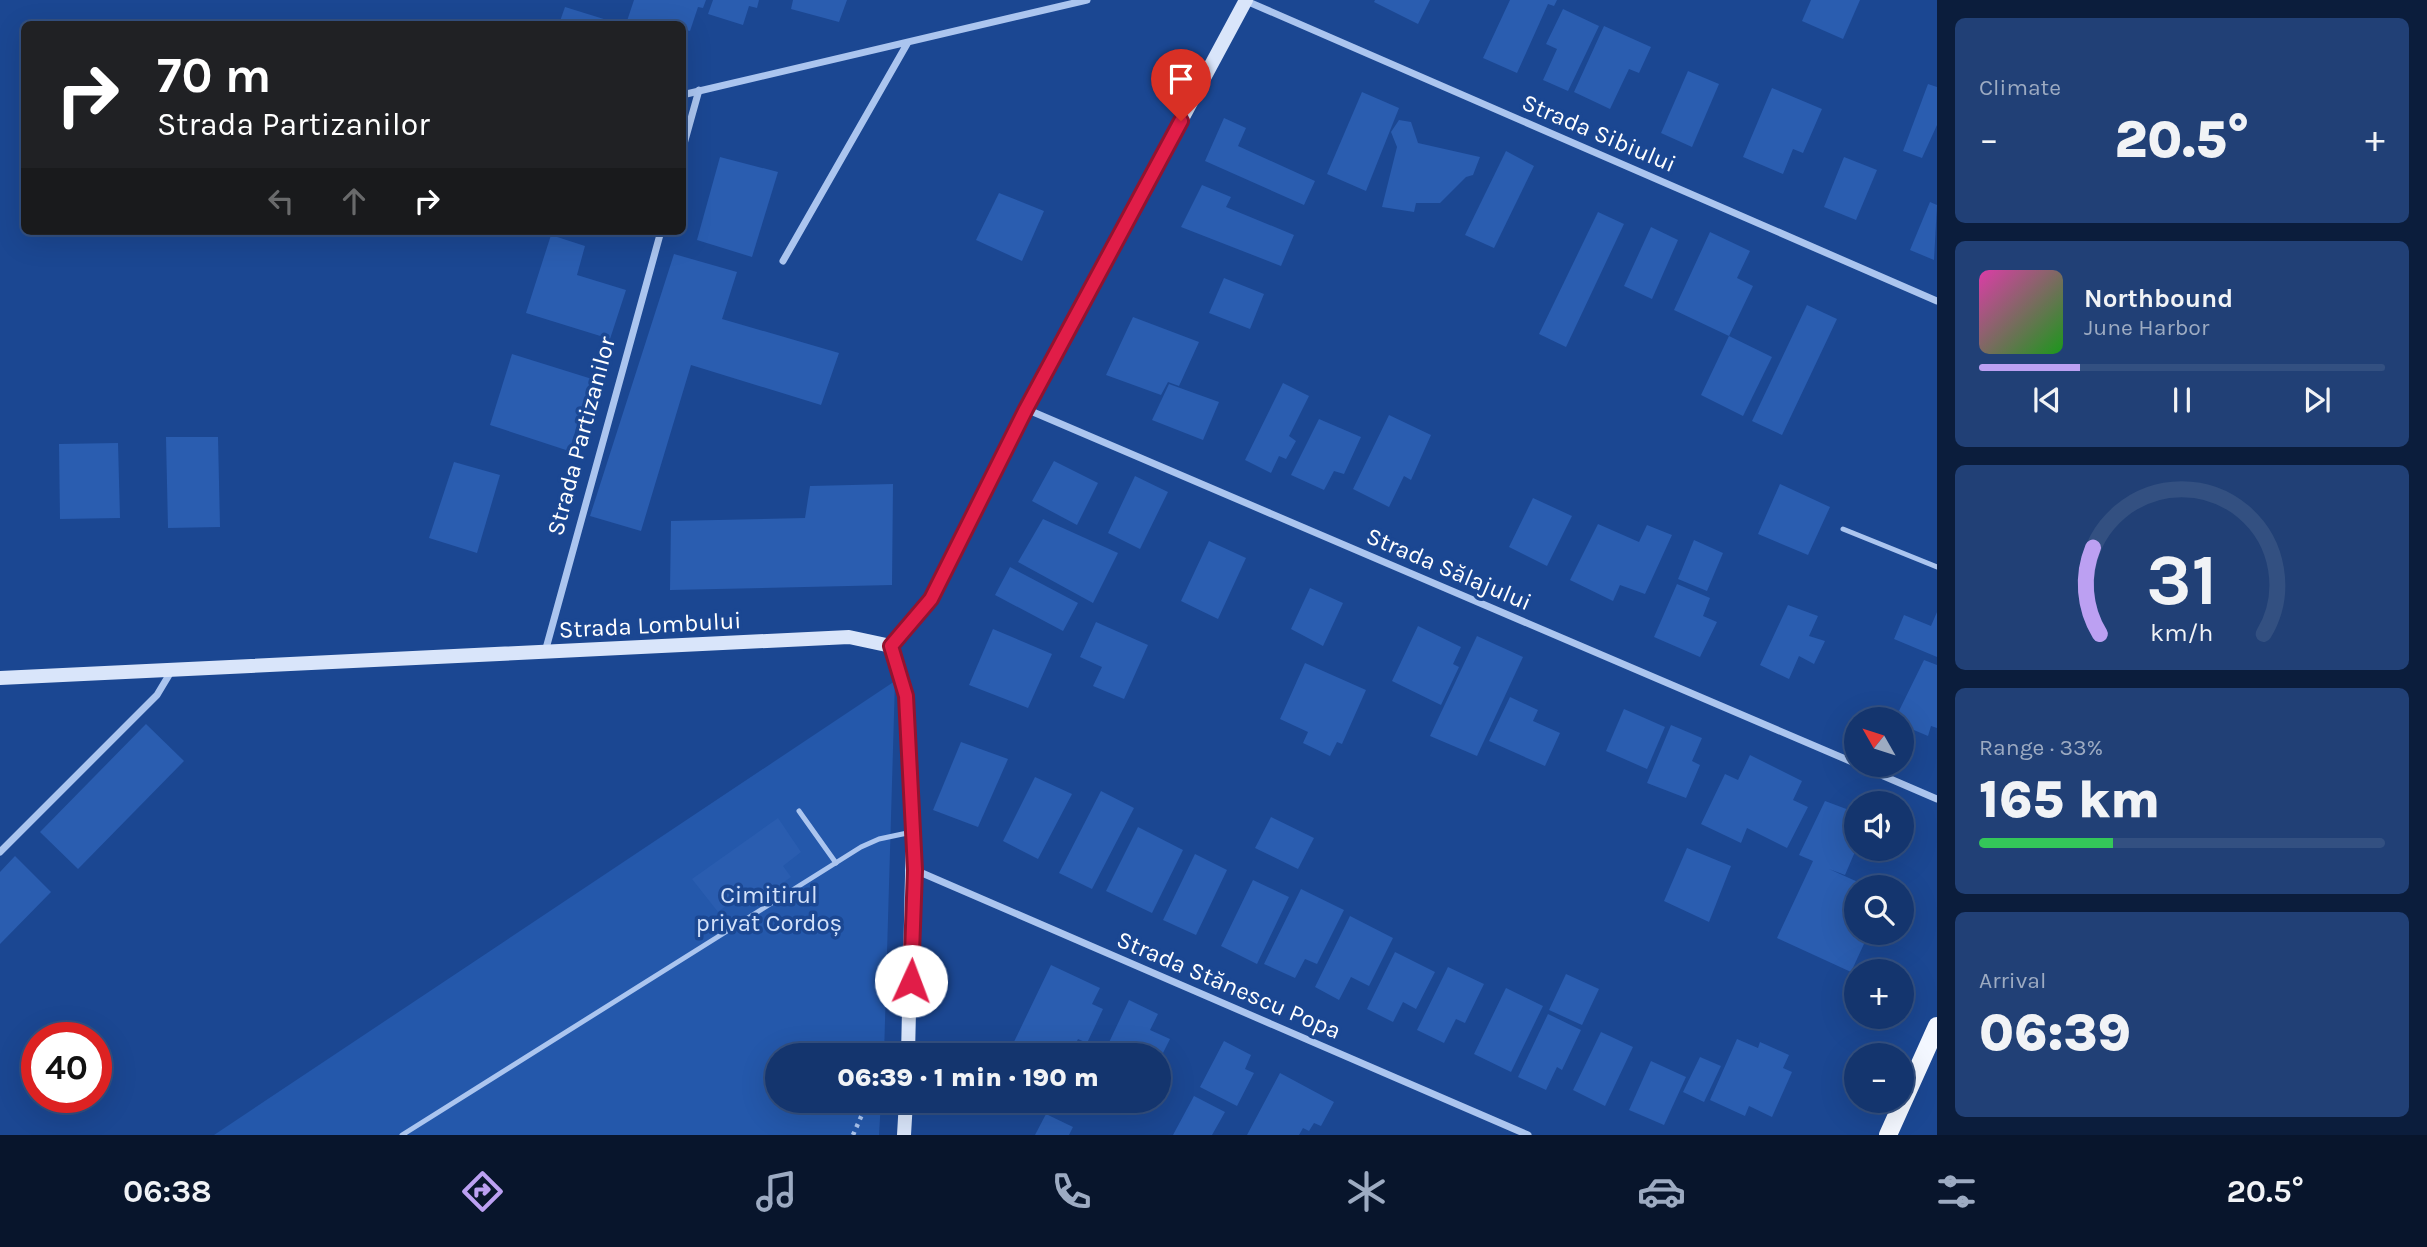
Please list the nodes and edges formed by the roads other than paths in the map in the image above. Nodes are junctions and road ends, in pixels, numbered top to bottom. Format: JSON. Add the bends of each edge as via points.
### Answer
{"nodes":[{"id":1,"x":1087,"y":0,"type":"edge"},
{"id":2,"x":1245,"y":0,"type":"edge"},
{"id":3,"x":907,"y":44,"type":"junction"},
{"id":4,"x":699,"y":90,"type":"junction"},
{"id":5,"x":686,"y":94,"type":"edge"},
{"id":6,"x":686,"y":137,"type":"edge"},
{"id":7,"x":660,"y":235,"type":"edge"},
{"id":8,"x":783,"y":261,"type":"dead end"},
{"id":9,"x":1937,"y":301,"type":"edge"},
{"id":10,"x":1026,"y":409,"type":"junction"},
{"id":11,"x":1843,"y":529,"type":"dead end"},
{"id":12,"x":1937,"y":567,"type":"edge"},
{"id":13,"x":891,"y":646,"type":"junction"},
{"id":14,"x":545,"y":653,"type":"junction"},
{"id":15,"x":172,"y":670,"type":"junction"},
{"id":16,"x":0,"y":678,"type":"edge"},
{"id":17,"x":1844,"y":759,"type":"edge"},
{"id":18,"x":1885,"y":777,"type":"edge"},
{"id":19,"x":1937,"y":799,"type":"edge"},
{"id":20,"x":799,"y":811,"type":"dead end"},
{"id":21,"x":914,"y":832,"type":"junction"},
{"id":22,"x":0,"y":852,"type":"edge"},
{"id":23,"x":836,"y":863,"type":"junction"},
{"id":24,"x":915,"y":870,"type":"junction"},
{"id":25,"x":1937,"y":1026,"type":"edge"},
{"id":26,"x":908,"y":1043,"type":"edge"},
{"id":27,"x":905,"y":1113,"type":"edge"},
{"id":28,"x":402,"y":1135,"type":"edge"},
{"id":29,"x":904,"y":1135,"type":"edge"},
{"id":30,"x":1528,"y":1135,"type":"edge"},
{"id":31,"x":1888,"y":1135,"type":"edge"}],
"edges":[{"from":1,"to":3,"type":"street"},
{"from":2,"to":9,"type":"street","name":"Strada Sibiului"},
{"from":2,"to":10,"type":"street"},
{"from":3,"to":4,"type":"street"},
{"from":3,"to":8,"type":"street"},
{"from":4,"to":5,"type":"street"},
{"from":4,"to":6,"type":"street"},
{"from":7,"to":14,"type":"street","name":"Strada Partizanilor"},
{"from":10,"to":13,"type":"street","via":[[931,599]]},
{"from":10,"to":17,"type":"street","name":"Strada Sălajului"},
{"from":11,"to":12,"type":"lane"},
{"from":13,"to":14,"type":"street","name":"Strada Lombului","via":[[849,637]]},
{"from":13,"to":21,"type":"street","via":[[906,696]]},
{"from":14,"to":15,"type":"street","name":"Strada Lombului"},
{"from":15,"to":16,"type":"street","name":"Strada Lombului"},
{"from":15,"to":22,"type":"street","via":[[157,695]]},
{"from":18,"to":19,"type":"street","name":"Strada Sălajului"},
{"from":20,"to":23,"type":"lane"},
{"from":21,"to":23,"type":"lane","via":[[879,839]]},
{"from":21,"to":24,"type":"street"},
{"from":23,"to":28,"type":"lane"},
{"from":24,"to":26,"type":"street"},
{"from":24,"to":30,"type":"street","name":"Strada Stănescu Popa"},
{"from":25,"to":31,"type":"main road"},
{"from":27,"to":29,"type":"street"}]}
